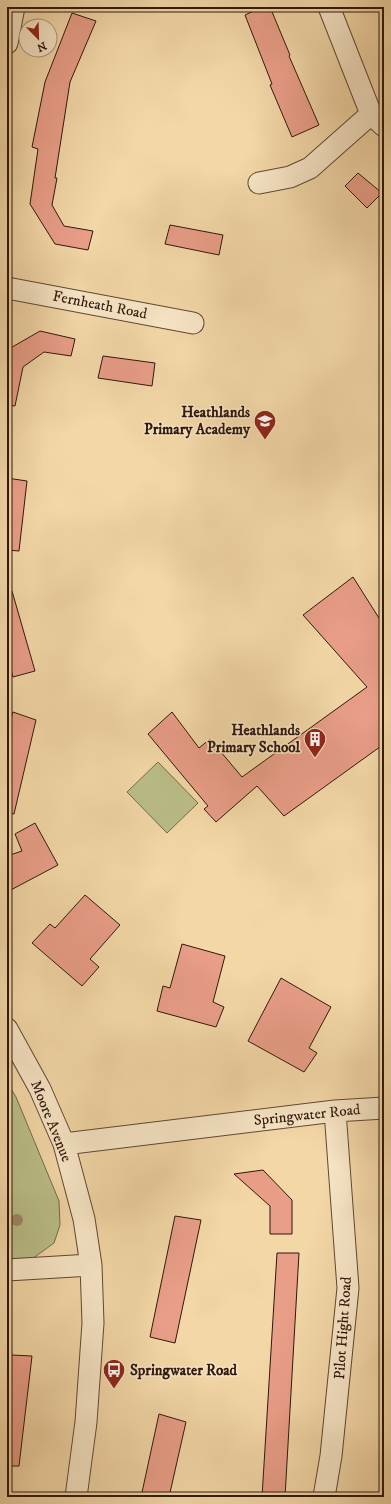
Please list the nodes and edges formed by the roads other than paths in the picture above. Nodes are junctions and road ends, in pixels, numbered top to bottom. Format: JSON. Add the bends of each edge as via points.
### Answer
{"nodes":[{"id":1,"x":14,"y":7,"type":"edge"},
{"id":2,"x":329,"y":7,"type":"edge"},
{"id":3,"x":7,"y":43,"type":"edge"},
{"id":4,"x":377,"y":120,"type":"edge"},
{"id":5,"x":259,"y":183,"type":"dead end"},
{"id":6,"x":7,"y":288,"type":"edge"},
{"id":7,"x":193,"y":323,"type":"dead end"},
{"id":8,"x":7,"y":1029,"type":"edge"},
{"id":9,"x":384,"y":1108,"type":"edge"},
{"id":10,"x":335,"y":1110,"type":"junction"},
{"id":11,"x":64,"y":1144,"type":"junction"},
{"id":12,"x":91,"y":1266,"type":"junction"},
{"id":13,"x":7,"y":1270,"type":"edge"},
{"id":14,"x":76,"y":1497,"type":"edge"},
{"id":15,"x":324,"y":1497,"type":"edge"}],
"edges":[{"from":1,"to":3,"type":"street"},
{"from":2,"to":4,"type":"street"},
{"from":4,"to":5,"type":"street","via":[[310,168],[290,177]]},
{"from":6,"to":7,"type":"street","name":"Fernheath Road"},
{"from":8,"to":11,"type":"street","name":"Moore Avenue","via":[[40,1089]]},
{"from":9,"to":10,"type":"street","name":"Springwater Road"},
{"from":10,"to":11,"type":"street","name":"Springwater Road"},
{"from":10,"to":15,"type":"street","name":"Pilot Hight Road","via":[[348,1288],[331,1456]]},
{"from":11,"to":12,"type":"street","name":"Moore Avenue","via":[[84,1219]]},
{"from":12,"to":13,"type":"street"},
{"from":12,"to":14,"type":"street","name":"Moore Avenue","via":[[93,1323],[86,1422]]}]}
